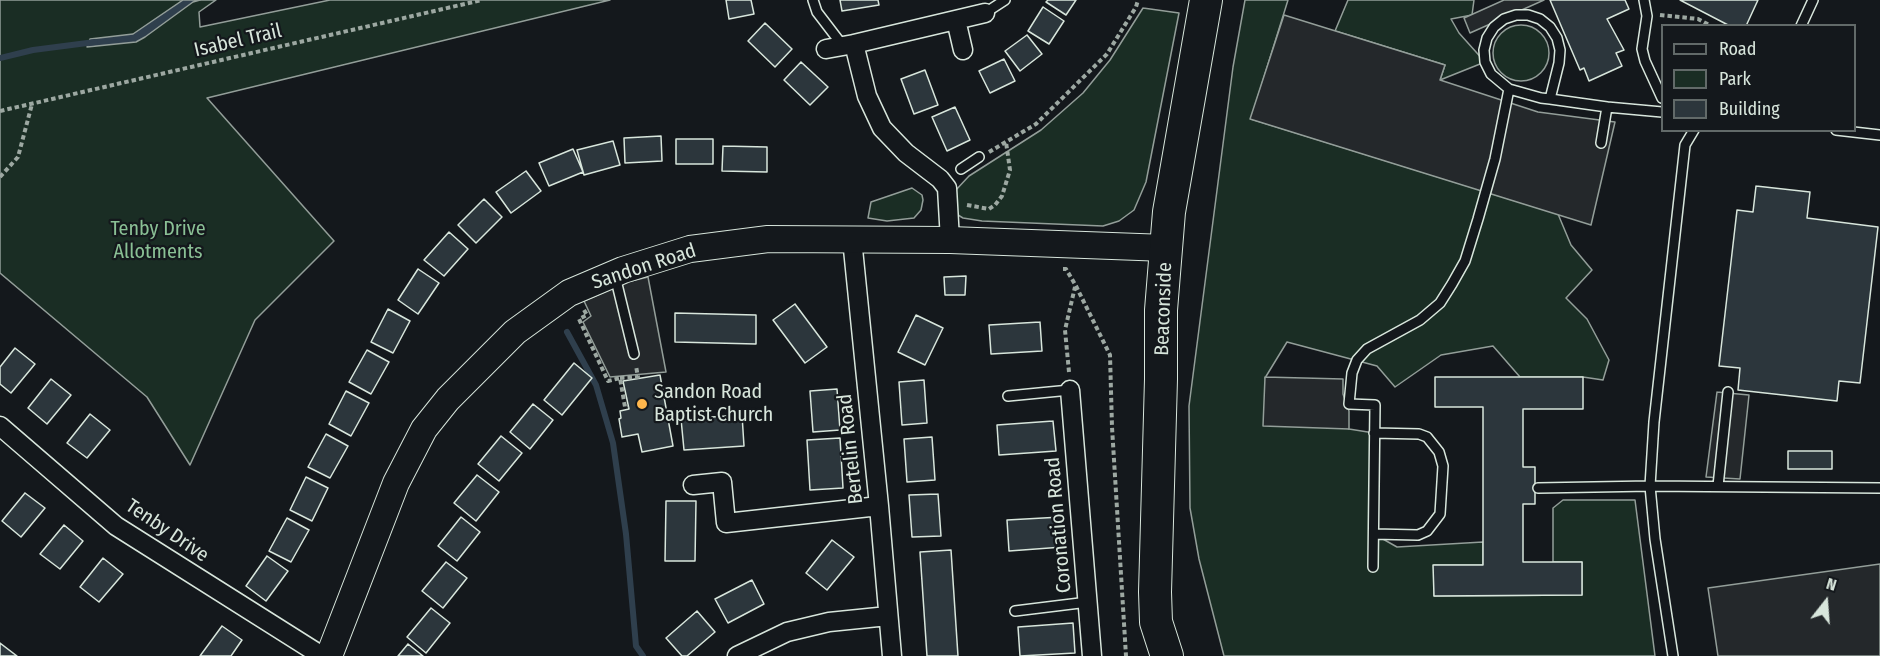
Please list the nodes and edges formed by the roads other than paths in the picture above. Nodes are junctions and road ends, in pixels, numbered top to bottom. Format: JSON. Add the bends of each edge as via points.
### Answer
{"nodes":[{"id":1,"x":813,"y":0,"type":"edge"},
{"id":2,"x":1005,"y":0,"type":"edge"},
{"id":3,"x":1206,"y":0,"type":"edge"},
{"id":4,"x":1644,"y":0,"type":"edge"},
{"id":5,"x":1813,"y":0,"type":"edge"},
{"id":6,"x":985,"y":13,"type":"joint"},
{"id":7,"x":956,"y":20,"type":"junction"},
{"id":8,"x":1802,"y":24,"type":"edge"},
{"id":9,"x":841,"y":46,"type":"junction"},
{"id":10,"x":963,"y":50,"type":"dead end"},
{"id":11,"x":1509,"y":89,"type":"junction"},
{"id":12,"x":1661,"y":96,"type":"edge"},
{"id":13,"x":1550,"y":99,"type":"junction"},
{"id":14,"x":1606,"y":107,"type":"junction"},
{"id":15,"x":1661,"y":112,"type":"edge"},
{"id":16,"x":1693,"y":132,"type":"edge"},
{"id":17,"x":1854,"y":132,"type":"edge"},
{"id":18,"x":1880,"y":135,"type":"edge"},
{"id":19,"x":1601,"y":143,"type":"dead end"},
{"id":20,"x":979,"y":157,"type":"road end"},
{"id":21,"x":961,"y":169,"type":"dead end"},
{"id":22,"x":852,"y":239,"type":"junction"},
{"id":23,"x":950,"y":240,"type":"junction"},
{"id":24,"x":1166,"y":248,"type":"junction"},
{"id":25,"x":615,"y":274,"type":"junction"},
{"id":26,"x":634,"y":354,"type":"dead end"},
{"id":27,"x":1070,"y":390,"type":"joint"},
{"id":28,"x":1728,"y":392,"type":"dead end"},
{"id":29,"x":1008,"y":396,"type":"dead end"},
{"id":30,"x":0,"y":426,"type":"edge"},
{"id":31,"x":1374,"y":433,"type":"junction"},
{"id":32,"x":693,"y":485,"type":"dead end"},
{"id":33,"x":1650,"y":486,"type":"junction"},
{"id":34,"x":1718,"y":486,"type":"junction"},
{"id":35,"x":1538,"y":488,"type":"dead end"},
{"id":36,"x":1880,"y":488,"type":"edge"},
{"id":37,"x":879,"y":506,"type":"junction"},
{"id":38,"x":1374,"y":534,"type":"junction"},
{"id":39,"x":1373,"y":567,"type":"dead end"},
{"id":40,"x":1088,"y":602,"type":"junction"},
{"id":41,"x":1015,"y":612,"type":"dead end"},
{"id":42,"x":888,"y":616,"type":"junction"},
{"id":43,"x":1154,"y":652,"type":"edge"},
{"id":44,"x":322,"y":656,"type":"edge"},
{"id":45,"x":329,"y":656,"type":"edge"},
{"id":46,"x":737,"y":656,"type":"edge"},
{"id":47,"x":892,"y":656,"type":"edge"},
{"id":48,"x":1092,"y":656,"type":"edge"},
{"id":49,"x":1673,"y":656,"type":"edge"}],
"edges":[{"from":1,"to":9,"type":"lane"},
{"from":2,"to":6,"type":"lane"},
{"from":3,"to":24,"type":"highway","name":"Beaconside","via":[[1175,172]]},
{"from":4,"to":12,"type":"lane","via":[[1647,16],[1642,49]]},
{"from":5,"to":8,"type":"lane"},
{"from":6,"to":7,"type":"street"},
{"from":7,"to":9,"type":"street"},
{"from":7,"to":10,"type":"street"},
{"from":9,"to":23,"type":"street","via":[[882,128],[947,188]]},
{"from":11,"to":13,"type":"lane"},
{"from":11,"to":13,"type":"lane","via":[[1491,74],[1485,62],[1487,38],[1504,19],[1528,15],[1540,19],[1557,38],[1559,63]]},
{"from":11,"to":31,"type":"lane","via":[[1493,167],[1465,261],[1440,303],[1367,349],[1354,367],[1349,404],[1375,405]]},
{"from":13,"to":14,"type":"lane"},
{"from":14,"to":15,"type":"lane"},
{"from":14,"to":19,"type":"lane"},
{"from":16,"to":33,"type":"lane","via":[[1685,145]]},
{"from":17,"to":18,"type":"lane"},
{"from":20,"to":21,"type":"lane"},
{"from":22,"to":23,"type":"main road","name":"Sandon Road"},
{"from":22,"to":25,"type":"main road","name":"Sandon Road","via":[[768,239],[690,249]]},
{"from":22,"to":37,"type":"street","name":"Bertelin Road"},
{"from":23,"to":24,"type":"main road","name":"Sandon Road"},
{"from":24,"to":43,"type":"highway","name":"Beaconside","via":[[1161,310],[1156,622],[1143,652]]},
{"from":25,"to":26,"type":"lane"},
{"from":25,"to":45,"type":"main road","name":"Sandon Road","via":[[572,292],[515,332],[448,399],[424,429],[396,483]]},
{"from":27,"to":29,"type":"lane"},
{"from":27,"to":40,"type":"street","name":"Coronation Road"},
{"from":28,"to":34,"type":"lane"},
{"from":30,"to":44,"type":"street","name":"Tenby Drive","via":[[116,526]]},
{"from":31,"to":38,"type":"lane"},
{"from":31,"to":38,"type":"lane","via":[[1426,437],[1439,452],[1443,466],[1440,514],[1427,531],[1418,536]]},
{"from":32,"to":37,"type":"street","via":[[722,482],[726,523]]},
{"from":33,"to":34,"type":"lane"},
{"from":33,"to":35,"type":"lane"},
{"from":33,"to":49,"type":"lane"},
{"from":34,"to":36,"type":"lane"},
{"from":37,"to":42,"type":"street","name":"Bertelin Road"},
{"from":38,"to":39,"type":"lane"},
{"from":40,"to":41,"type":"lane"},
{"from":40,"to":48,"type":"street","name":"Coronation Road"},
{"from":42,"to":46,"type":"street","via":[[829,622],[787,632]]},
{"from":42,"to":47,"type":"street","name":"Bertelin Road"}]}
